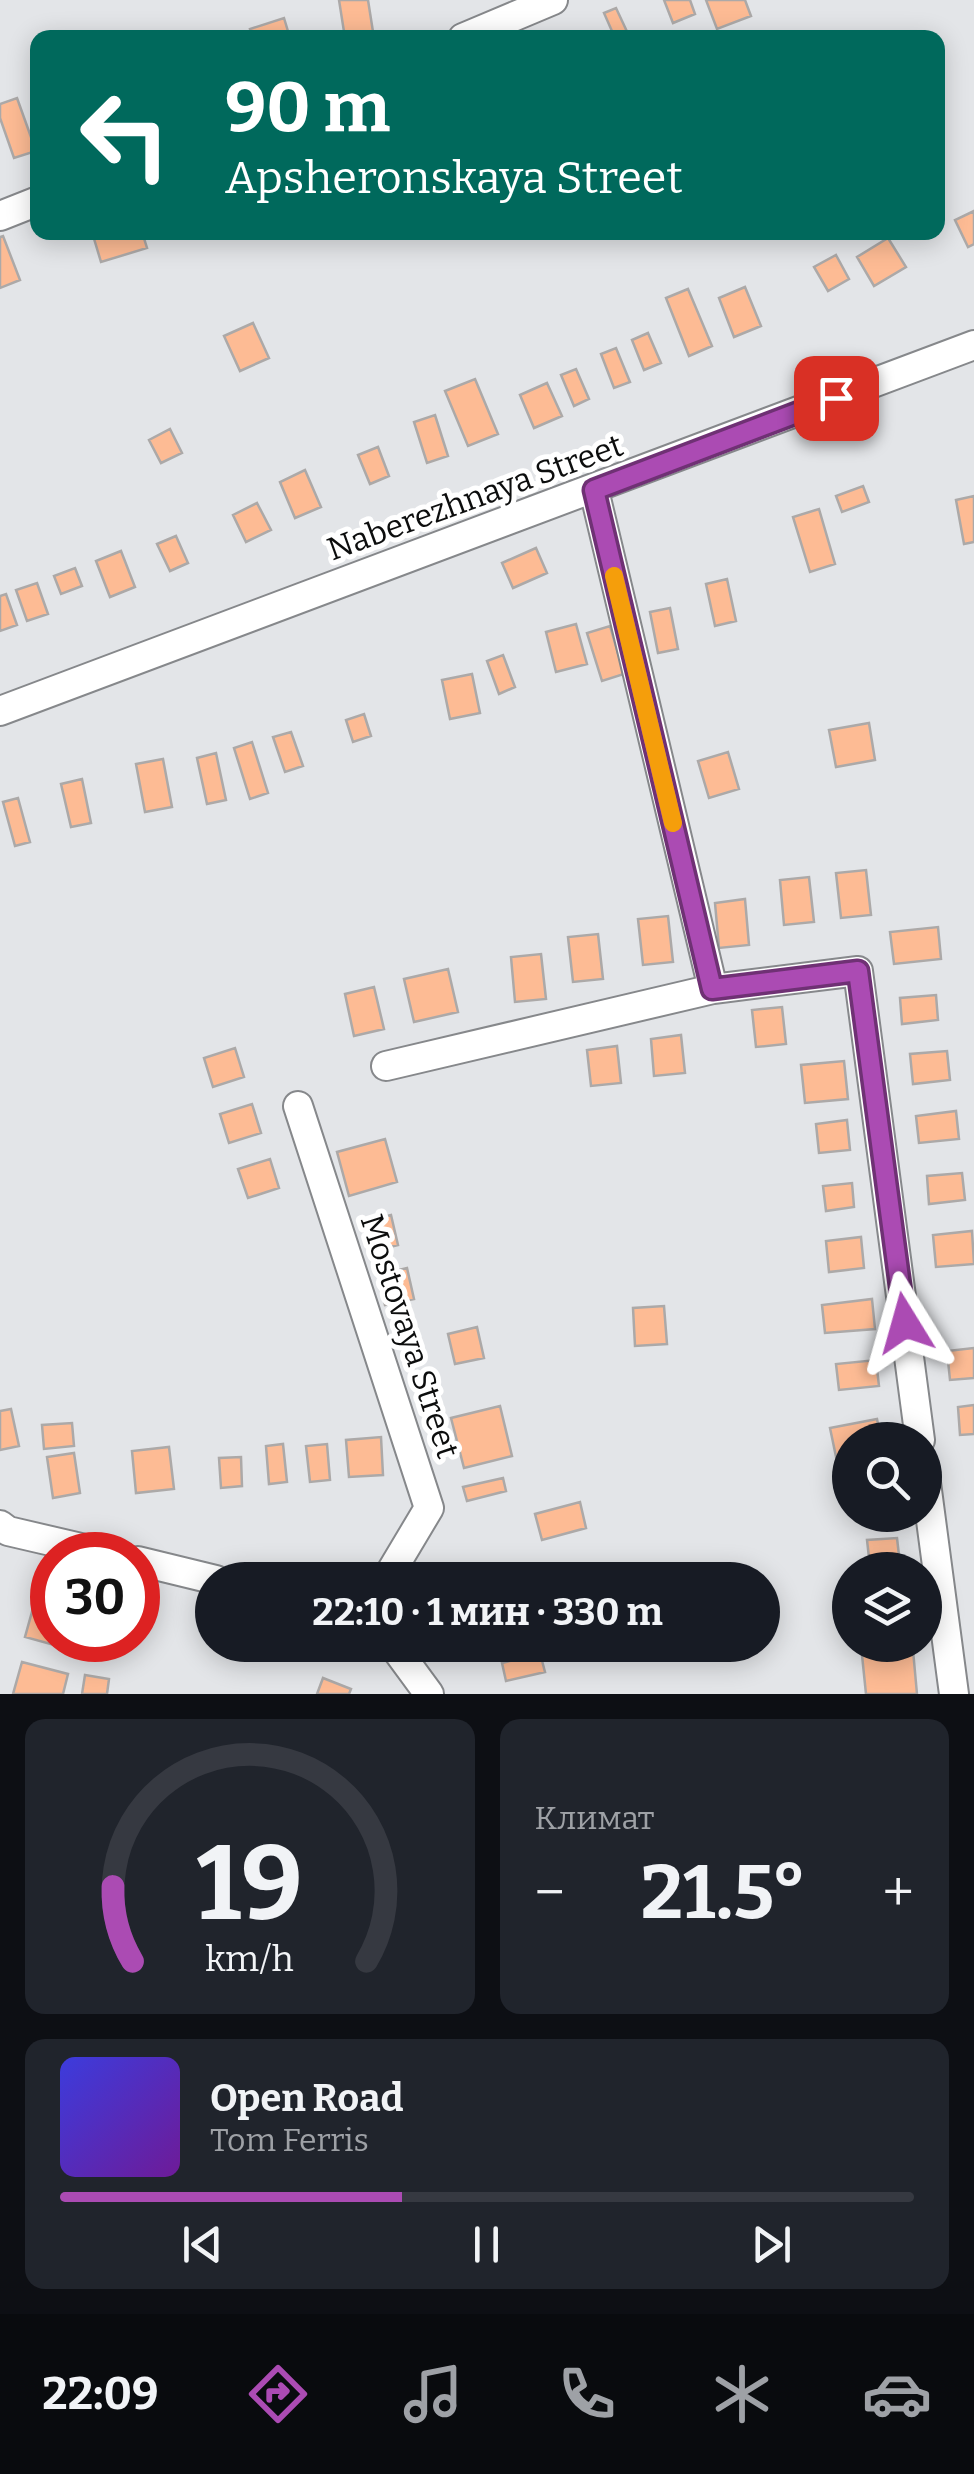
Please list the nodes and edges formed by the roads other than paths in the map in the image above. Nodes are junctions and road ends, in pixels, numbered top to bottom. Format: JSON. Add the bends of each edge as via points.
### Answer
{"nodes":[{"id":1,"x":554,"y":0,"type":"edge"},
{"id":2,"x":482,"y":30,"type":"edge"},
{"id":3,"x":30,"y":204,"type":"edge"},
{"id":4,"x":0,"y":216,"type":"edge"},
{"id":5,"x":974,"y":345,"type":"edge"},
{"id":6,"x":594,"y":490,"type":"junction"},
{"id":7,"x":0,"y":711,"type":"edge"},
{"id":8,"x":712,"y":989,"type":"junction"},
{"id":9,"x":386,"y":1066,"type":"dead end"},
{"id":10,"x":298,"y":1106,"type":"dead end"},
{"id":11,"x":918,"y":1422,"type":"edge"},
{"id":12,"x":0,"y":1526,"type":"edge"},
{"id":13,"x":933,"y":1532,"type":"edge"},
{"id":14,"x":30,"y":1535,"type":"edge"},
{"id":15,"x":397,"y":1562,"type":"edge"},
{"id":16,"x":160,"y":1566,"type":"edge"},
{"id":17,"x":195,"y":1575,"type":"edge"},
{"id":18,"x":405,"y":1662,"type":"edge"},
{"id":19,"x":429,"y":1694,"type":"edge"},
{"id":20,"x":954,"y":1694,"type":"edge"}],
"edges":[{"from":1,"to":2,"type":"street"},
{"from":3,"to":4,"type":"street"},
{"from":5,"to":6,"type":"street","name":"Naberezhnaya Street"},
{"from":6,"to":7,"type":"street","name":"Naberezhnaya Street"},
{"from":6,"to":8,"type":"street"},
{"from":8,"to":9,"type":"street"},
{"from":8,"to":11,"type":"street","via":[[858,971]]},
{"from":10,"to":15,"type":"street","name":"Mostovaya Street","via":[[430,1508]]},
{"from":12,"to":14,"type":"street"},
{"from":13,"to":20,"type":"street"},
{"from":16,"to":17,"type":"street"},
{"from":18,"to":19,"type":"street"}]}
